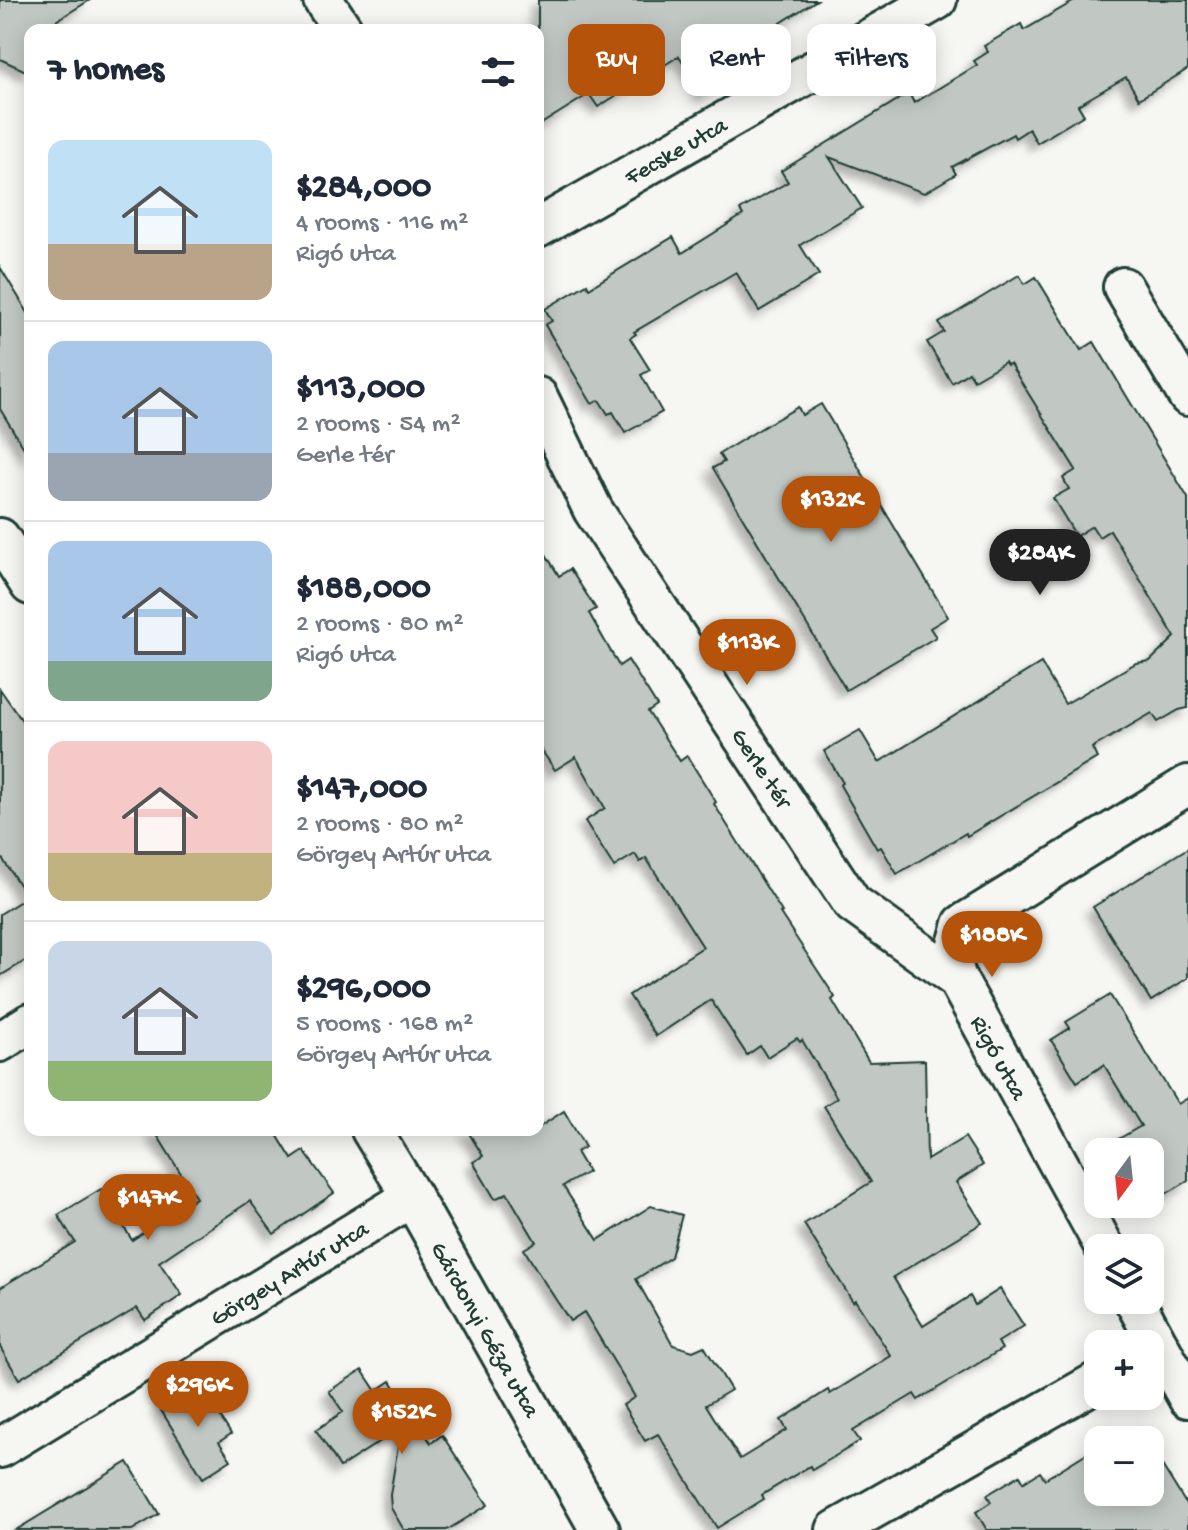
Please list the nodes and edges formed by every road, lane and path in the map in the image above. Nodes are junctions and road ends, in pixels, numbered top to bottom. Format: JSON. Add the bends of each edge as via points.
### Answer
{"nodes":[{"id":1,"x":323,"y":0,"type":"edge"},
{"id":2,"x":937,"y":0,"type":"edge"},
{"id":3,"x":339,"y":24,"type":"edge"},
{"id":4,"x":544,"y":225,"type":"edge"},
{"id":5,"x":1123,"y":287,"type":"dead end"},
{"id":6,"x":1188,"y":396,"type":"edge"},
{"id":7,"x":544,"y":409,"type":"edge"},
{"id":8,"x":0,"y":538,"type":"edge"},
{"id":9,"x":24,"y":576,"type":"edge"},
{"id":10,"x":1188,"y":785,"type":"edge"},
{"id":11,"x":957,"y":979,"type":"junction"},
{"id":12,"x":24,"y":1027,"type":"edge"},
{"id":13,"x":0,"y":1042,"type":"edge"},
{"id":14,"x":375,"y":1136,"type":"edge"},
{"id":15,"x":412,"y":1197,"type":"junction"},
{"id":16,"x":1097,"y":1234,"type":"edge"},
{"id":17,"x":1164,"y":1362,"type":"edge"},
{"id":18,"x":1084,"y":1389,"type":"edge"},
{"id":19,"x":1188,"y":1398,"type":"edge"},
{"id":20,"x":0,"y":1448,"type":"edge"},
{"id":21,"x":600,"y":1530,"type":"edge"},
{"id":22,"x":836,"y":1530,"type":"edge"}],
"edges":[{"from":1,"to":3,"type":"street"},
{"from":2,"to":4,"type":"street","name":"Fecske utca"},
{"from":5,"to":6,"type":"street"},
{"from":7,"to":11,"type":"street","name":"Gerle tér","via":[[593,510],[852,903]]},
{"from":8,"to":9,"type":"street"},
{"from":10,"to":11,"type":"street","via":[[963,924],[952,962]]},
{"from":11,"to":16,"type":"street","name":"Rigó utca"},
{"from":12,"to":13,"type":"street"},
{"from":14,"to":15,"type":"street","name":"Gárdonyi Géza utca"},
{"from":15,"to":20,"type":"street","name":"Görgey Artúr utca"},
{"from":15,"to":21,"type":"street","name":"Gárdonyi Géza utca"},
{"from":17,"to":19,"type":"street"},
{"from":18,"to":22,"type":"street"}]}
